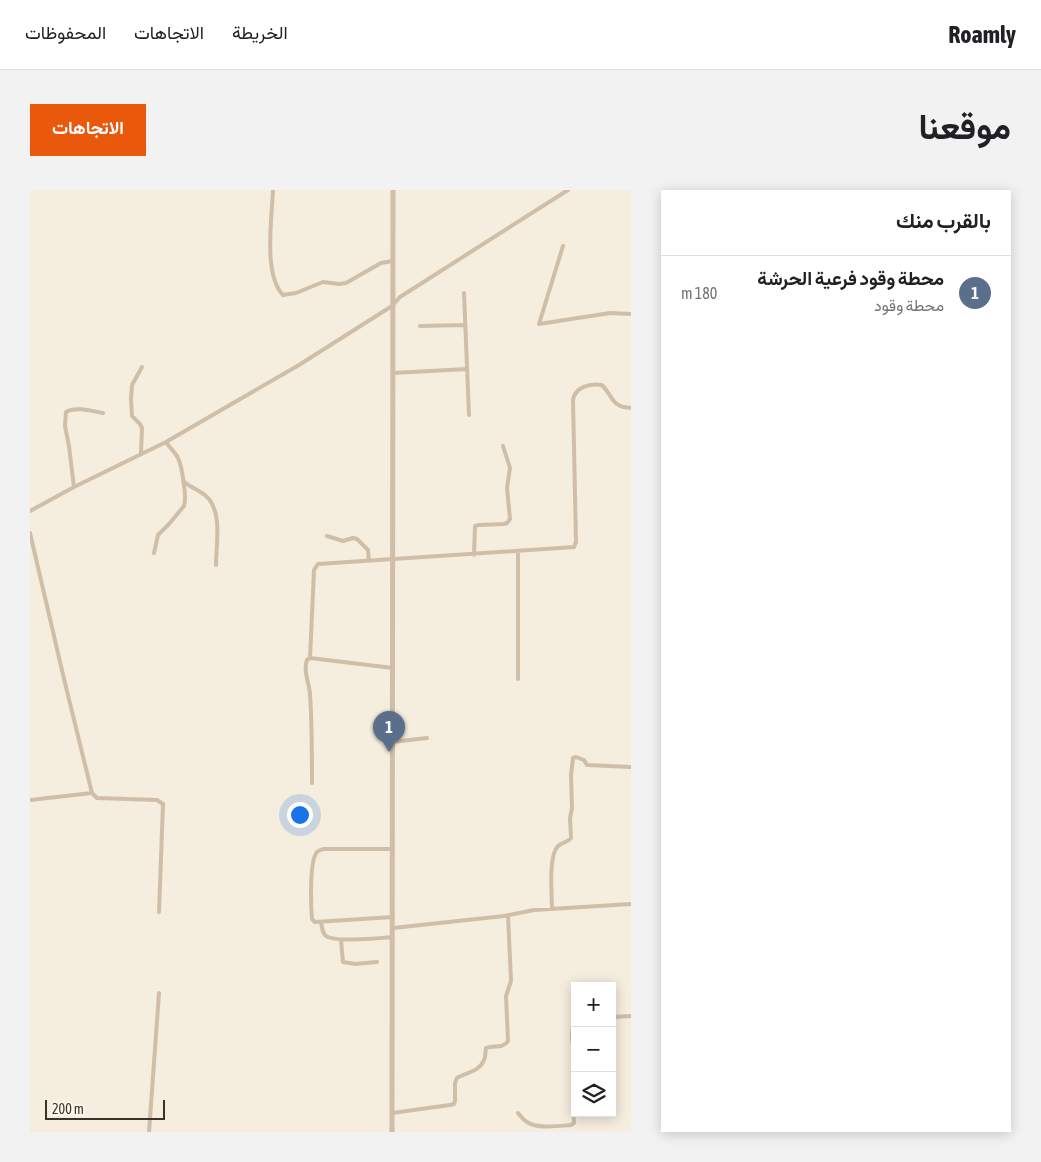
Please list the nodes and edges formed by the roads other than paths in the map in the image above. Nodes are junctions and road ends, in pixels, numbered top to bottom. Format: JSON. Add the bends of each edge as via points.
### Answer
{"nodes":[{"id":1,"x":273,"y":190,"type":"edge"},
{"id":2,"x":393,"y":190,"type":"edge"},
{"id":3,"x":568,"y":190,"type":"edge"},
{"id":4,"x":563,"y":246,"type":"dead end"},
{"id":5,"x":393,"y":261,"type":"junction"},
{"id":6,"x":464,"y":293,"type":"dead end"},
{"id":7,"x":392,"y":306,"type":"junction"},
{"id":8,"x":631,"y":314,"type":"edge"},
{"id":9,"x":465,"y":325,"type":"junction"},
{"id":10,"x":420,"y":326,"type":"dead end"},
{"id":11,"x":142,"y":367,"type":"dead end"},
{"id":12,"x":467,"y":369,"type":"junction"},
{"id":13,"x":393,"y":373,"type":"junction"},
{"id":14,"x":631,"y":408,"type":"edge"},
{"id":15,"x":102,"y":413,"type":"dead end"},
{"id":16,"x":469,"y":414,"type":"dead end"},
{"id":17,"x":166,"y":442,"type":"junction"},
{"id":18,"x":503,"y":446,"type":"dead end"},
{"id":19,"x":141,"y":453,"type":"junction"},
{"id":20,"x":183,"y":481,"type":"junction"},
{"id":21,"x":74,"y":487,"type":"junction"},
{"id":22,"x":30,"y":511,"type":"edge"},
{"id":23,"x":30,"y":533,"type":"edge"},
{"id":24,"x":327,"y":536,"type":"dead end"},
{"id":25,"x":518,"y":551,"type":"junction"},
{"id":26,"x":154,"y":553,"type":"dead end"},
{"id":27,"x":474,"y":554,"type":"junction"},
{"id":28,"x":393,"y":559,"type":"junction"},
{"id":29,"x":369,"y":561,"type":"junction"},
{"id":30,"x":216,"y":565,"type":"dead end"},
{"id":31,"x":310,"y":658,"type":"junction"},
{"id":32,"x":393,"y":668,"type":"junction"},
{"id":33,"x":518,"y":679,"type":"dead end"},
{"id":34,"x":427,"y":738,"type":"dead end"},
{"id":35,"x":392,"y":742,"type":"junction"},
{"id":36,"x":631,"y":767,"type":"edge"},
{"id":37,"x":312,"y":783,"type":"dead end"},
{"id":38,"x":92,"y":793,"type":"junction"},
{"id":39,"x":30,"y":800,"type":"edge"},
{"id":40,"x":392,"y":849,"type":"junction"},
{"id":41,"x":631,"y":904,"type":"edge"},
{"id":42,"x":552,"y":909,"type":"junction"},
{"id":43,"x":159,"y":912,"type":"dead end"},
{"id":44,"x":508,"y":915,"type":"junction"},
{"id":45,"x":393,"y":916,"type":"junction"},
{"id":46,"x":321,"y":922,"type":"junction"},
{"id":47,"x":393,"y":928,"type":"junction"},
{"id":48,"x":393,"y":937,"type":"junction"},
{"id":49,"x":341,"y":940,"type":"junction"},
{"id":50,"x":377,"y":962,"type":"dead end"},
{"id":51,"x":158,"y":993,"type":"dead end"},
{"id":52,"x":631,"y":1016,"type":"edge"},
{"id":53,"x":616,"y":1017,"type":"edge"},
{"id":54,"x":575,"y":1072,"type":"edge"},
{"id":55,"x":392,"y":1113,"type":"junction"},
{"id":56,"x":518,"y":1113,"type":"dead end"},
{"id":57,"x":149,"y":1132,"type":"edge"},
{"id":58,"x":392,"y":1132,"type":"edge"}],
"edges":[{"from":1,"to":5,"type":"street","via":[[270,252],[276,283],[283,295],[323,282],[346,283],[382,263]]},
{"from":2,"to":5,"type":"street"},
{"from":3,"to":7,"type":"street","via":[[400,297]]},
{"from":4,"to":8,"type":"street","via":[[539,324],[610,313]]},
{"from":5,"to":7,"type":"street"},
{"from":6,"to":9,"type":"street"},
{"from":7,"to":13,"type":"street"},
{"from":7,"to":17,"type":"street","via":[[299,365]]},
{"from":9,"to":10,"type":"street"},
{"from":9,"to":12,"type":"street"},
{"from":11,"to":19,"type":"street","via":[[132,385],[131,399],[132,416],[142,428]]},
{"from":12,"to":13,"type":"street"},
{"from":12,"to":16,"type":"street"},
{"from":13,"to":28,"type":"street"},
{"from":14,"to":25,"type":"street","via":[[614,403],[602,385],[588,385],[575,393],[575,546]]},
{"from":15,"to":21,"type":"street","via":[[76,409],[66,412]]},
{"from":17,"to":19,"type":"street"},
{"from":17,"to":20,"type":"street","via":[[179,460]]},
{"from":18,"to":27,"type":"street","via":[[510,468],[507,488],[510,520],[504,524],[475,526]]},
{"from":19,"to":21,"type":"street"},
{"from":20,"to":26,"type":"street","via":[[185,504],[158,535]]},
{"from":20,"to":30,"type":"street","via":[[207,497],[215,508]]},
{"from":21,"to":22,"type":"street"},
{"from":23,"to":38,"type":"street"},
{"from":24,"to":29,"type":"street","via":[[344,541],[356,539],[367,548]]},
{"from":25,"to":27,"type":"street"},
{"from":25,"to":33,"type":"street"},
{"from":27,"to":28,"type":"street"},
{"from":28,"to":29,"type":"street"},
{"from":28,"to":32,"type":"street"},
{"from":29,"to":31,"type":"street","via":[[319,564],[315,567]]},
{"from":31,"to":32,"type":"street"},
{"from":31,"to":37,"type":"street","via":[[305,668],[310,696]]},
{"from":32,"to":35,"type":"street"},
{"from":34,"to":35,"type":"street"},
{"from":35,"to":40,"type":"street"},
{"from":36,"to":42,"type":"street","via":[[587,765],[584,760],[574,758],[571,838],[558,846],[552,858]]},
{"from":38,"to":39,"type":"street"},
{"from":38,"to":43,"type":"street","via":[[97,798],[157,800],[163,804]]},
{"from":40,"to":45,"type":"street"},
{"from":40,"to":46,"type":"street","via":[[324,849],[316,853],[312,870],[311,911],[313,920]]},
{"from":41,"to":42,"type":"street"},
{"from":42,"to":44,"type":"street"},
{"from":44,"to":47,"type":"street"},
{"from":44,"to":55,"type":"street","via":[[511,981],[506,996],[508,1041],[503,1046],[486,1048],[480,1066],[458,1078],[454,1104]]},
{"from":45,"to":46,"type":"street"},
{"from":45,"to":47,"type":"street"},
{"from":46,"to":49,"type":"street","via":[[326,936]]},
{"from":47,"to":48,"type":"street"},
{"from":48,"to":49,"type":"street"},
{"from":48,"to":55,"type":"street"},
{"from":49,"to":50,"type":"street","via":[[344,962]]},
{"from":51,"to":57,"type":"street"},
{"from":52,"to":53,"type":"street"},
{"from":54,"to":56,"type":"street","via":[[574,1124],[535,1125]]},
{"from":55,"to":58,"type":"street"}]}
